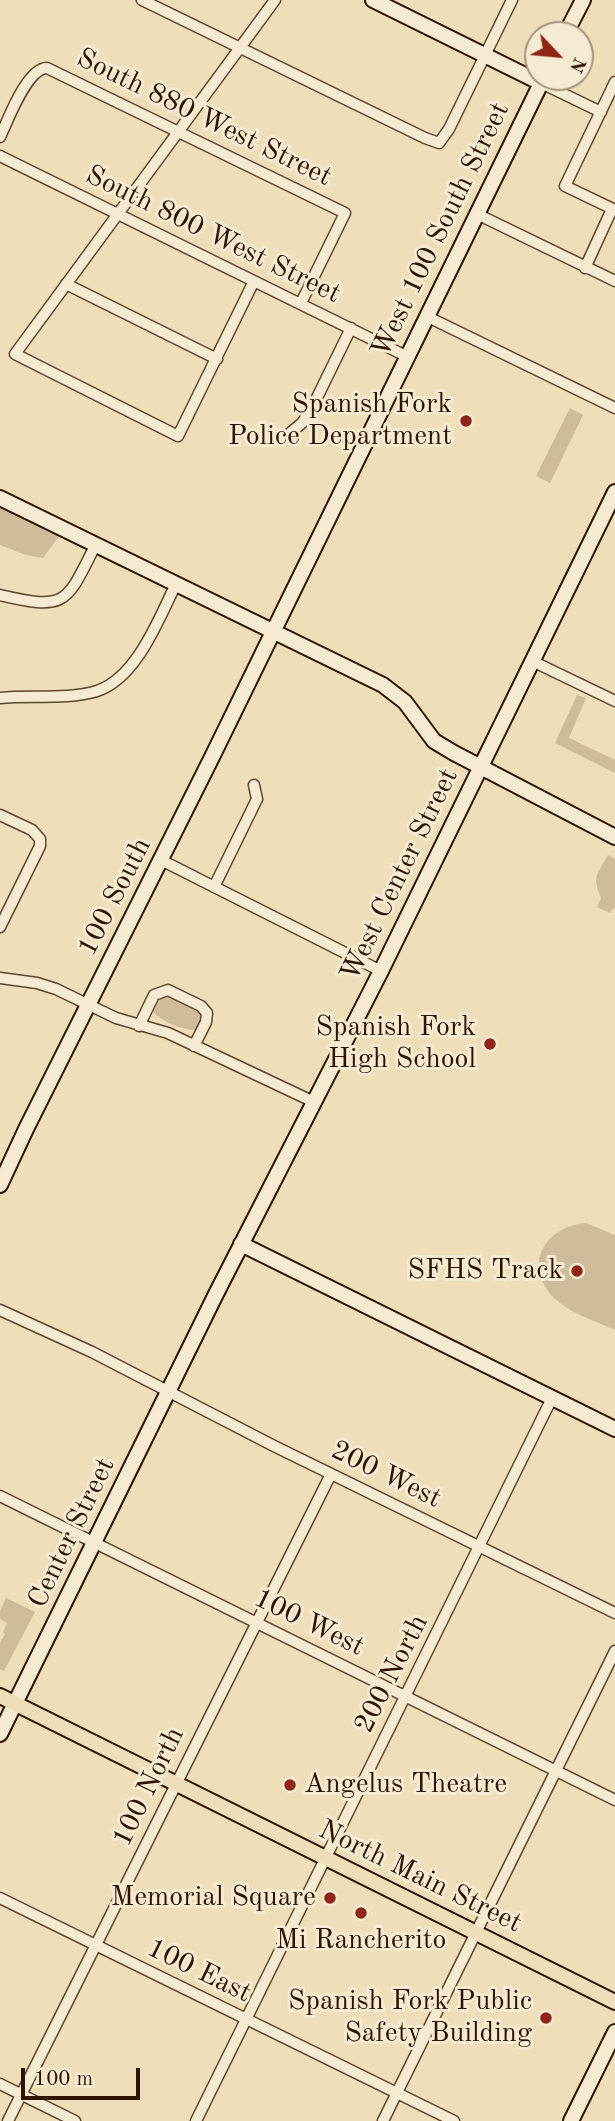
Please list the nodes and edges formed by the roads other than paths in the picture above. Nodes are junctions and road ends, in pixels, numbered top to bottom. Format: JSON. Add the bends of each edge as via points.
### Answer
{"nodes":[{"id":1,"x":142,"y":0,"type":"edge"},
{"id":2,"x":275,"y":0,"type":"edge"},
{"id":3,"x":373,"y":0,"type":"edge"},
{"id":4,"x":512,"y":0,"type":"edge"},
{"id":5,"x":583,"y":0,"type":"edge"},
{"id":6,"x":572,"y":21,"type":"edge"},
{"id":7,"x":240,"y":48,"type":"junction"},
{"id":8,"x":484,"y":55,"type":"junction"},
{"id":9,"x":524,"y":72,"type":"edge"},
{"id":10,"x":615,"y":82,"type":"edge"},
{"id":11,"x":537,"y":91,"type":"edge"},
{"id":12,"x":563,"y":91,"type":"edge"},
{"id":13,"x":601,"y":111,"type":"junction"},
{"id":14,"x":178,"y":132,"type":"junction"},
{"id":15,"x":0,"y":137,"type":"edge"},
{"id":16,"x":0,"y":156,"type":"edge"},
{"id":17,"x":613,"y":210,"type":"edge"},
{"id":18,"x":118,"y":214,"type":"junction"},
{"id":19,"x":479,"y":215,"type":"junction"},
{"id":20,"x":584,"y":268,"type":"junction"},
{"id":21,"x":254,"y":281,"type":"junction"},
{"id":22,"x":615,"y":281,"type":"edge"},
{"id":23,"x":66,"y":284,"type":"junction"},
{"id":24,"x":301,"y":303,"type":"junction"},
{"id":25,"x":426,"y":316,"type":"junction"},
{"id":26,"x":351,"y":328,"type":"junction"},
{"id":27,"x":406,"y":356,"type":"junction"},
{"id":28,"x":217,"y":359,"type":"junction"},
{"id":29,"x":615,"y":408,"type":"edge"},
{"id":30,"x":290,"y":433,"type":"dead end"},
{"id":31,"x":615,"y":492,"type":"edge"},
{"id":32,"x":0,"y":498,"type":"edge"},
{"id":33,"x":96,"y":544,"type":"junction"},
{"id":34,"x":176,"y":584,"type":"junction"},
{"id":35,"x":0,"y":595,"type":"edge"},
{"id":36,"x":273,"y":632,"type":"junction"},
{"id":37,"x":532,"y":661,"type":"junction"},
{"id":38,"x":0,"y":698,"type":"edge"},
{"id":39,"x":615,"y":701,"type":"edge"},
{"id":40,"x":480,"y":769,"type":"junction"},
{"id":41,"x":254,"y":785,"type":"dead end"},
{"id":42,"x":0,"y":815,"type":"edge"},
{"id":43,"x":615,"y":837,"type":"edge"},
{"id":44,"x":161,"y":860,"type":"junction"},
{"id":45,"x":214,"y":887,"type":"junction"},
{"id":46,"x":0,"y":927,"type":"edge"},
{"id":47,"x":381,"y":971,"type":"junction"},
{"id":48,"x":0,"y":978,"type":"edge"},
{"id":49,"x":89,"y":1004,"type":"junction"},
{"id":50,"x":139,"y":1026,"type":"junction"},
{"id":51,"x":194,"y":1046,"type":"junction"},
{"id":52,"x":314,"y":1102,"type":"junction"},
{"id":53,"x":6,"y":1156,"type":"edge"},
{"id":54,"x":0,"y":1185,"type":"edge"},
{"id":55,"x":242,"y":1244,"type":"junction"},
{"id":56,"x":0,"y":1310,"type":"edge"},
{"id":57,"x":169,"y":1391,"type":"junction"},
{"id":58,"x":552,"y":1398,"type":"junction"},
{"id":59,"x":615,"y":1429,"type":"edge"},
{"id":60,"x":331,"y":1474,"type":"junction"},
{"id":61,"x":0,"y":1496,"type":"edge"},
{"id":62,"x":95,"y":1543,"type":"junction"},
{"id":63,"x":480,"y":1547,"type":"junction"},
{"id":64,"x":615,"y":1613,"type":"edge"},
{"id":65,"x":257,"y":1623,"type":"junction"},
{"id":66,"x":615,"y":1651,"type":"edge"},
{"id":67,"x":0,"y":1696,"type":"edge"},
{"id":68,"x":407,"y":1697,"type":"junction"},
{"id":69,"x":16,"y":1704,"type":"junction"},
{"id":70,"x":0,"y":1734,"type":"edge"},
{"id":71,"x":556,"y":1772,"type":"junction"},
{"id":72,"x":178,"y":1783,"type":"junction"},
{"id":73,"x":615,"y":1800,"type":"edge"},
{"id":74,"x":325,"y":1857,"type":"junction"},
{"id":75,"x":0,"y":1898,"type":"edge"},
{"id":76,"x":476,"y":1931,"type":"junction"},
{"id":77,"x":96,"y":1945,"type":"junction"},
{"id":78,"x":615,"y":2001,"type":"edge"},
{"id":79,"x":246,"y":2019,"type":"junction"},
{"id":80,"x":615,"y":2032,"type":"edge"},
{"id":81,"x":0,"y":2084,"type":"edge"},
{"id":82,"x":21,"y":2094,"type":"junction"},
{"id":83,"x":397,"y":2094,"type":"junction"},
{"id":84,"x":8,"y":2121,"type":"edge"},
{"id":85,"x":75,"y":2121,"type":"edge"},
{"id":86,"x":195,"y":2121,"type":"edge"},
{"id":87,"x":383,"y":2121,"type":"edge"},
{"id":88,"x":454,"y":2121,"type":"edge"},
{"id":89,"x":571,"y":2121,"type":"edge"}],
"edges":[{"from":1,"to":7,"type":"street"},
{"from":2,"to":7,"type":"street"},
{"from":3,"to":8,"type":"street"},
{"from":4,"to":8,"type":"street"},
{"from":5,"to":6,"type":"street"},
{"from":7,"to":8,"type":"street","via":[[439,143]]},
{"from":7,"to":14,"type":"street"},
{"from":8,"to":9,"type":"street"},
{"from":10,"to":13,"type":"street"},
{"from":11,"to":19,"type":"street","name":"West 100 South Street"},
{"from":12,"to":13,"type":"street"},
{"from":13,"to":17,"type":"street","via":[[565,186]]},
{"from":14,"to":15,"type":"street","name":"South 880 West Street","via":[[54,70],[41,68],[30,77]]},
{"from":14,"to":18,"type":"street"},
{"from":14,"to":24,"type":"street","name":"South 880 West Street","via":[[345,213]]},
{"from":16,"to":18,"type":"street","name":"South 800 West Street"},
{"from":17,"to":20,"type":"street"},
{"from":18,"to":21,"type":"street","name":"South 800 West Street"},
{"from":18,"to":23,"type":"street"},
{"from":19,"to":20,"type":"street"},
{"from":19,"to":25,"type":"street","name":"West 100 South Street"},
{"from":20,"to":22,"type":"street"},
{"from":21,"to":24,"type":"street","name":"South 800 West Street"},
{"from":21,"to":28,"type":"street"},
{"from":23,"to":28,"type":"street"},
{"from":23,"to":28,"type":"street","via":[[15,354],[178,436]]},
{"from":24,"to":26,"type":"street","name":"South 800 West Street"},
{"from":25,"to":27,"type":"street","name":"West 100 South Street"},
{"from":25,"to":29,"type":"street"},
{"from":26,"to":27,"type":"street","name":"South 800 West Street"},
{"from":26,"to":30,"type":"street","via":[[310,412]]},
{"from":27,"to":36,"type":"street","name":"West 100 South Street"},
{"from":31,"to":37,"type":"street","name":"West Center Street"},
{"from":32,"to":33,"type":"street"},
{"from":33,"to":34,"type":"street"},
{"from":33,"to":35,"type":"street","via":[[79,578],[60,601],[32,602]]},
{"from":34,"to":36,"type":"street"},
{"from":34,"to":38,"type":"street","via":[[141,653],[118,678],[98,691]]},
{"from":36,"to":40,"type":"street","via":[[383,685],[405,702],[434,741]]},
{"from":36,"to":44,"type":"street","name":"100 South"},
{"from":37,"to":39,"type":"street"},
{"from":37,"to":40,"type":"street","name":"West Center Street"},
{"from":40,"to":43,"type":"street"},
{"from":40,"to":47,"type":"street","name":"West Center Street"},
{"from":41,"to":45,"type":"street","via":[[257,799]]},
{"from":42,"to":46,"type":"street","via":[[32,830],[40,839]]},
{"from":44,"to":45,"type":"street"},
{"from":44,"to":49,"type":"street","name":"100 South"},
{"from":45,"to":47,"type":"street"},
{"from":47,"to":52,"type":"street","name":"West Center Street"},
{"from":48,"to":49,"type":"street","via":[[37,983]]},
{"from":49,"to":50,"type":"street"},
{"from":49,"to":53,"type":"street","name":"100 South"},
{"from":50,"to":51,"type":"street"},
{"from":50,"to":51,"type":"street","via":[[154,995],[168,990],[207,1013]]},
{"from":51,"to":52,"type":"street"},
{"from":52,"to":55,"type":"street","name":"West Center Street"},
{"from":53,"to":54,"type":"street","name":"100 South"},
{"from":55,"to":57,"type":"street","name":"West Center Street"},
{"from":55,"to":58,"type":"street"},
{"from":56,"to":57,"type":"street","name":"200 West"},
{"from":57,"to":60,"type":"street","name":"200 West"},
{"from":57,"to":62,"type":"street","name":"Center Street"},
{"from":58,"to":59,"type":"street"},
{"from":58,"to":63,"type":"street","name":"200 North"},
{"from":60,"to":63,"type":"street","name":"200 West"},
{"from":60,"to":65,"type":"street","name":"100 North"},
{"from":61,"to":62,"type":"street","name":"100 West"},
{"from":62,"to":65,"type":"street","name":"100 West"},
{"from":62,"to":69,"type":"street","name":"Center Street"},
{"from":63,"to":64,"type":"street","name":"200 West"},
{"from":63,"to":68,"type":"street","name":"200 North"},
{"from":65,"to":68,"type":"street","name":"100 West"},
{"from":65,"to":72,"type":"street","name":"100 North"},
{"from":66,"to":71,"type":"street"},
{"from":67,"to":69,"type":"main road","name":"North Main Street"},
{"from":68,"to":71,"type":"street","name":"100 West"},
{"from":68,"to":74,"type":"street","name":"200 North"},
{"from":69,"to":70,"type":"street","name":"Center Street"},
{"from":69,"to":72,"type":"main road","name":"North Main Street"},
{"from":71,"to":73,"type":"street","name":"100 West"},
{"from":71,"to":76,"type":"street"},
{"from":72,"to":74,"type":"main road","name":"North Main Street"},
{"from":72,"to":77,"type":"street","name":"100 North"},
{"from":74,"to":76,"type":"main road","name":"North Main Street"},
{"from":74,"to":79,"type":"street","name":"200 North"},
{"from":75,"to":77,"type":"street","name":"100 East"},
{"from":76,"to":78,"type":"main road","name":"North Main Street"},
{"from":76,"to":83,"type":"street"},
{"from":77,"to":79,"type":"street","name":"100 East"},
{"from":77,"to":82,"type":"street","name":"100 North"},
{"from":79,"to":83,"type":"street","name":"100 East"},
{"from":79,"to":86,"type":"street","name":"200 North"},
{"from":80,"to":89,"type":"street"},
{"from":81,"to":82,"type":"street"},
{"from":82,"to":84,"type":"street","name":"100 North"},
{"from":82,"to":85,"type":"street"},
{"from":83,"to":87,"type":"street"},
{"from":83,"to":88,"type":"street","name":"100 East"}]}
